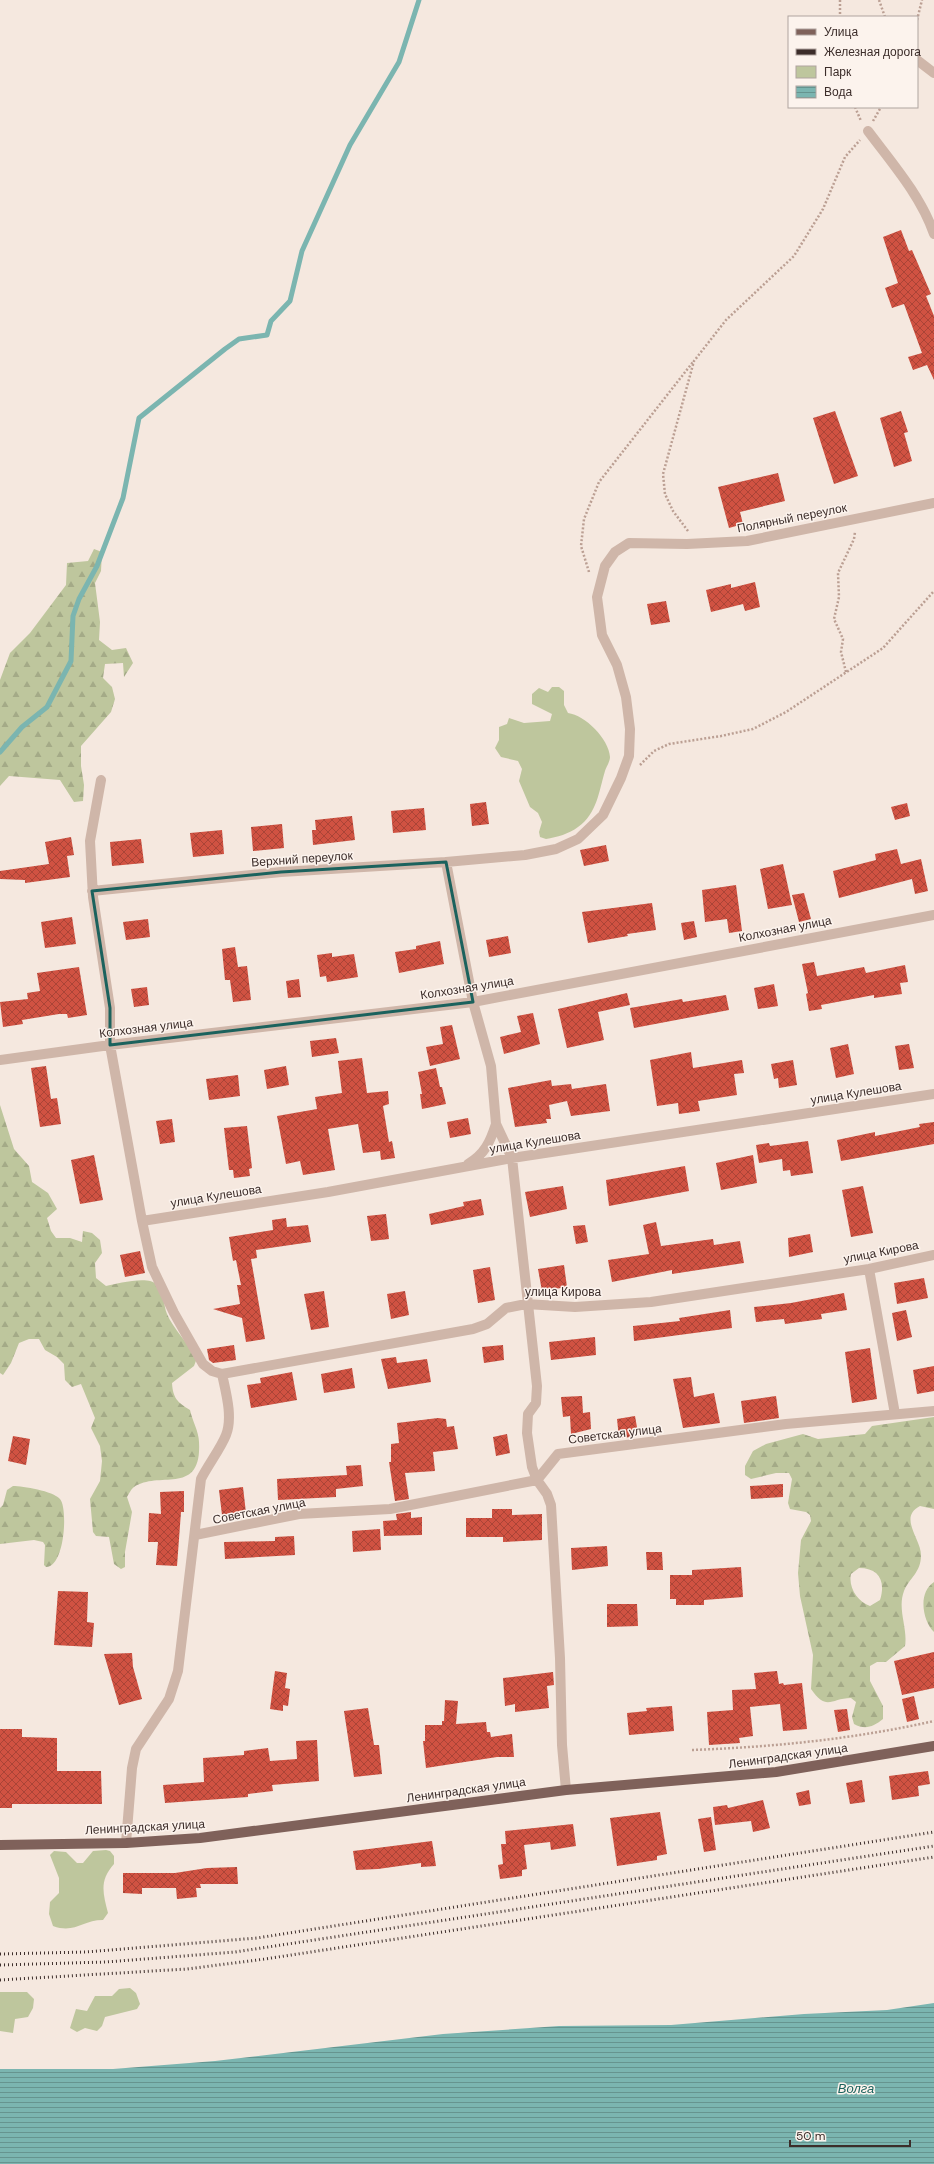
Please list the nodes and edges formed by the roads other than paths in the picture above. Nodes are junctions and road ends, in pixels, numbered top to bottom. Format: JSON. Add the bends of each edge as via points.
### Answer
{"nodes":[{"id":1,"x":918,"y":61,"type":"edge"},
{"id":2,"x":934,"y":73,"type":"edge"},
{"id":3,"x":868,"y":131,"type":"road end"},
{"id":4,"x":934,"y":234,"type":"edge"},
{"id":5,"x":934,"y":503,"type":"edge"},
{"id":6,"x":629,"y":543,"type":"joint"},
{"id":7,"x":101,"y":780,"type":"dead end"},
{"id":8,"x":446,"y":862,"type":"junction"},
{"id":9,"x":92,"y":891,"type":"junction"},
{"id":10,"x":934,"y":914,"type":"edge"},
{"id":11,"x":473,"y":1002,"type":"junction"},
{"id":12,"x":110,"y":1045,"type":"junction"},
{"id":13,"x":0,"y":1060,"type":"edge"},
{"id":14,"x":934,"y":1094,"type":"edge"},
{"id":15,"x":496,"y":1124,"type":"junction"},
{"id":16,"x":512,"y":1158,"type":"junction"},
{"id":17,"x":464,"y":1166,"type":"junction"},
{"id":18,"x":142,"y":1221,"type":"junction"},
{"id":19,"x":934,"y":1255,"type":"edge"},
{"id":20,"x":869,"y":1269,"type":"junction"},
{"id":21,"x":526,"y":1304,"type":"junction"},
{"id":22,"x":222,"y":1374,"type":"junction"},
{"id":23,"x":934,"y":1411,"type":"edge"},
{"id":24,"x":896,"y":1414,"type":"junction"},
{"id":25,"x":536,"y":1480,"type":"junction"},
{"id":26,"x":195,"y":1535,"type":"junction"},
{"id":27,"x":934,"y":1746,"type":"edge"},
{"id":28,"x":566,"y":1790,"type":"junction"},
{"id":29,"x":126,"y":1843,"type":"junction"},
{"id":30,"x":0,"y":1845,"type":"edge"}],
"edges":[{"from":1,"to":2,"type":"street"},
{"from":3,"to":4,"type":"street","via":[[912,191],[930,221]]},
{"from":5,"to":6,"type":"street","name":"Полярный переулок","via":[[747,541]]},
{"from":6,"to":8,"type":"street","name":"Верхний переулок","via":[[615,552],[605,566],[597,597],[602,636],[617,666],[626,696],[630,729],[629,749],[622,778],[603,815],[578,839],[556,848],[514,856]]},
{"from":7,"to":9,"type":"street","via":[[90,841]]},
{"from":8,"to":9,"type":"street","name":"Верхний переулок","via":[[281,872]]},
{"from":8,"to":11,"type":"street"},
{"from":9,"to":12,"type":"street","via":[[110,1008]]},
{"from":10,"to":11,"type":"street","name":"Колхозная улица"},
{"from":11,"to":12,"type":"street","name":"Колхозная улица"},
{"from":11,"to":15,"type":"street","via":[[491,1066]]},
{"from":12,"to":13,"type":"street","name":"Колхозная улица"},
{"from":12,"to":18,"type":"street"},
{"from":14,"to":16,"type":"street","name":"улица Кулешова"},
{"from":15,"to":16,"type":"street"},
{"from":15,"to":17,"type":"street","via":[[486,1150]]},
{"from":16,"to":17,"type":"street","name":"улица Кулешова"},
{"from":16,"to":21,"type":"street"},
{"from":17,"to":18,"type":"street","name":"улица Кулешова","via":[[328,1192]]},
{"from":18,"to":22,"type":"street","via":[[152,1267],[174,1313],[203,1364],[212,1371]]},
{"from":19,"to":20,"type":"street","name":"улица Кирова"},
{"from":20,"to":21,"type":"street","name":"улица Кирова","via":[[651,1302],[574,1307]]},
{"from":20,"to":24,"type":"street"},
{"from":21,"to":22,"type":"street","name":"улица Кирова","via":[[506,1308],[487,1324],[473,1329]]},
{"from":21,"to":25,"type":"street","via":[[537,1386],[536,1403],[528,1414],[527,1433]]},
{"from":22,"to":26,"type":"street","via":[[227,1395],[229,1424],[201,1479]]},
{"from":23,"to":24,"type":"street","name":"Советская улица"},
{"from":24,"to":25,"type":"street","name":"Советская улица","via":[[786,1424],[558,1454]]},
{"from":25,"to":26,"type":"street","name":"Советская улица","via":[[390,1509],[299,1514]]},
{"from":25,"to":28,"type":"street","via":[[551,1505]]},
{"from":26,"to":29,"type":"street","via":[[177,1676],[169,1699],[136,1749]]},
{"from":27,"to":28,"type":"main road","name":"Ленинградская улица","via":[[776,1772]]},
{"from":28,"to":29,"type":"main road","name":"Ленинградская улица","via":[[200,1838]]},
{"from":29,"to":30,"type":"main road","name":"Ленинградская улица"}]}
